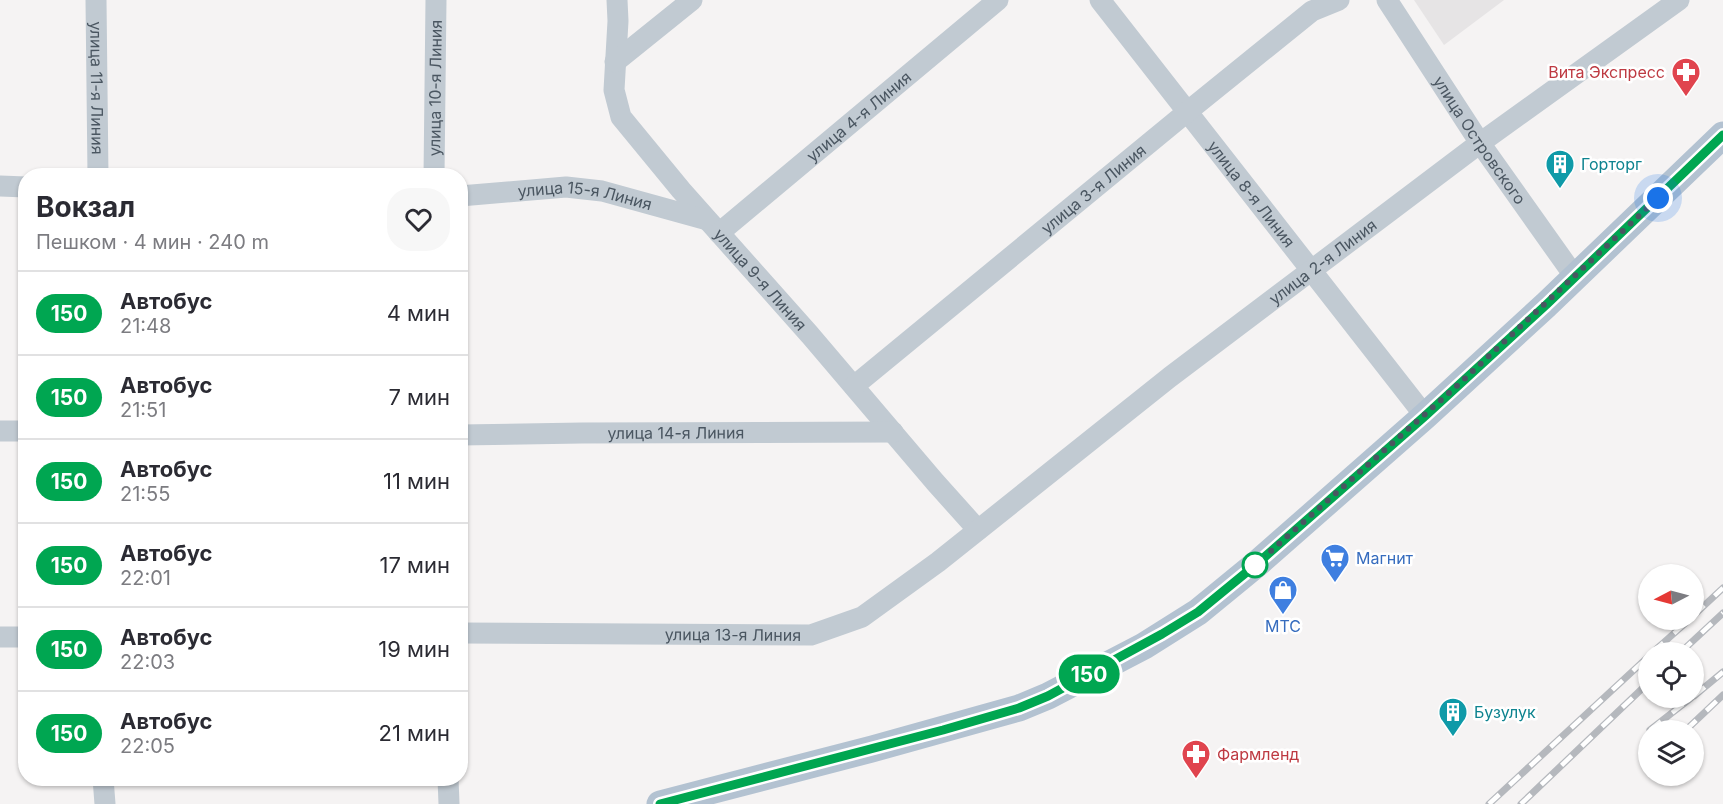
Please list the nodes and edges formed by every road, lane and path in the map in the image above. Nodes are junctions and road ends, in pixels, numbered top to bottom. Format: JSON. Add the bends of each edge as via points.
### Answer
{"nodes":[{"id":1,"x":96,"y":0,"type":"edge"},
{"id":2,"x":436,"y":0,"type":"edge"},
{"id":3,"x":617,"y":0,"type":"edge"},
{"id":4,"x":692,"y":0,"type":"edge"},
{"id":5,"x":998,"y":0,"type":"edge"},
{"id":6,"x":1100,"y":0,"type":"edge"},
{"id":7,"x":1339,"y":0,"type":"edge"},
{"id":8,"x":1387,"y":0,"type":"edge"},
{"id":9,"x":1679,"y":0,"type":"edge"},
{"id":10,"x":615,"y":62,"type":"junction"},
{"id":11,"x":1187,"y":112,"type":"junction"},
{"id":12,"x":1723,"y":135,"type":"edge"},
{"id":13,"x":1480,"y":143,"type":"junction"},
{"id":14,"x":98,"y":168,"type":"edge"},
{"id":15,"x":434,"y":168,"type":"edge"},
{"id":16,"x":0,"y":186,"type":"edge"},
{"id":17,"x":18,"y":187,"type":"edge"},
{"id":18,"x":468,"y":195,"type":"edge"},
{"id":19,"x":714,"y":227,"type":"junction"},
{"id":20,"x":1311,"y":271,"type":"junction"},
{"id":21,"x":1575,"y":278,"type":"junction"},
{"id":22,"x":854,"y":386,"type":"junction"},
{"id":23,"x":1425,"y":416,"type":"junction"},
{"id":24,"x":0,"y":431,"type":"edge"},
{"id":25,"x":18,"y":431,"type":"edge"},
{"id":26,"x":893,"y":432,"type":"junction"},
{"id":27,"x":468,"y":435,"type":"edge"},
{"id":28,"x":977,"y":531,"type":"junction"},
{"id":29,"x":468,"y":633,"type":"edge"},
{"id":30,"x":0,"y":637,"type":"edge"},
{"id":31,"x":18,"y":637,"type":"edge"},
{"id":32,"x":104,"y":786,"type":"edge"},
{"id":33,"x":448,"y":786,"type":"edge"},
{"id":34,"x":105,"y":804,"type":"edge"},
{"id":35,"x":449,"y":804,"type":"edge"},
{"id":36,"x":660,"y":804,"type":"edge"}],
"edges":[{"from":1,"to":14,"type":"street","name":"улица 11-я Линия"},
{"from":2,"to":15,"type":"street","name":"улица 10-я Линия"},
{"from":3,"to":10,"type":"street","name":"улица 9-я Линия"},
{"from":4,"to":10,"type":"street"},
{"from":5,"to":19,"type":"street","name":"улица 4-я Линия"},
{"from":6,"to":11,"type":"street","name":"улица 8-я Линия"},
{"from":7,"to":11,"type":"street","name":"улица 3-я Линия","via":[[1312,11]]},
{"from":8,"to":13,"type":"street","name":"улица Островского"},
{"from":9,"to":13,"type":"street","name":"улица 2-я Линия"},
{"from":10,"to":19,"type":"street","name":"улица 9-я Линия","via":[[614,90],[621,117]]},
{"from":11,"to":20,"type":"street","name":"улица 8-я Линия"},
{"from":11,"to":22,"type":"street","name":"улица 3-я Линия"},
{"from":12,"to":21,"type":"main road"},
{"from":13,"to":20,"type":"street","name":"улица 2-я Линия"},
{"from":13,"to":21,"type":"street","name":"улица Островского"},
{"from":16,"to":17,"type":"street"},
{"from":18,"to":19,"type":"street","name":"улица 15-я Линия","via":[[566,187],[602,191]]},
{"from":19,"to":22,"type":"street","name":"улица 9-я Линия"},
{"from":20,"to":23,"type":"street","name":"улица 8-я Линия"},
{"from":20,"to":28,"type":"street","name":"улица 2-я Линия"},
{"from":21,"to":23,"type":"main road"},
{"from":22,"to":26,"type":"street","name":"улица 9-я Линия"},
{"from":23,"to":36,"type":"main road","via":[[1198,612],[1144,646],[1048,696],[943,730]]},
{"from":24,"to":25,"type":"street"},
{"from":26,"to":27,"type":"street","name":"улица 14-я Линия"},
{"from":26,"to":28,"type":"street","name":"улица 9-я Линия"},
{"from":28,"to":29,"type":"street","name":"улица 13-я Линия","via":[[862,617],[811,635]]},
{"from":30,"to":31,"type":"street"},
{"from":32,"to":34,"type":"street"},
{"from":33,"to":35,"type":"street"}]}
